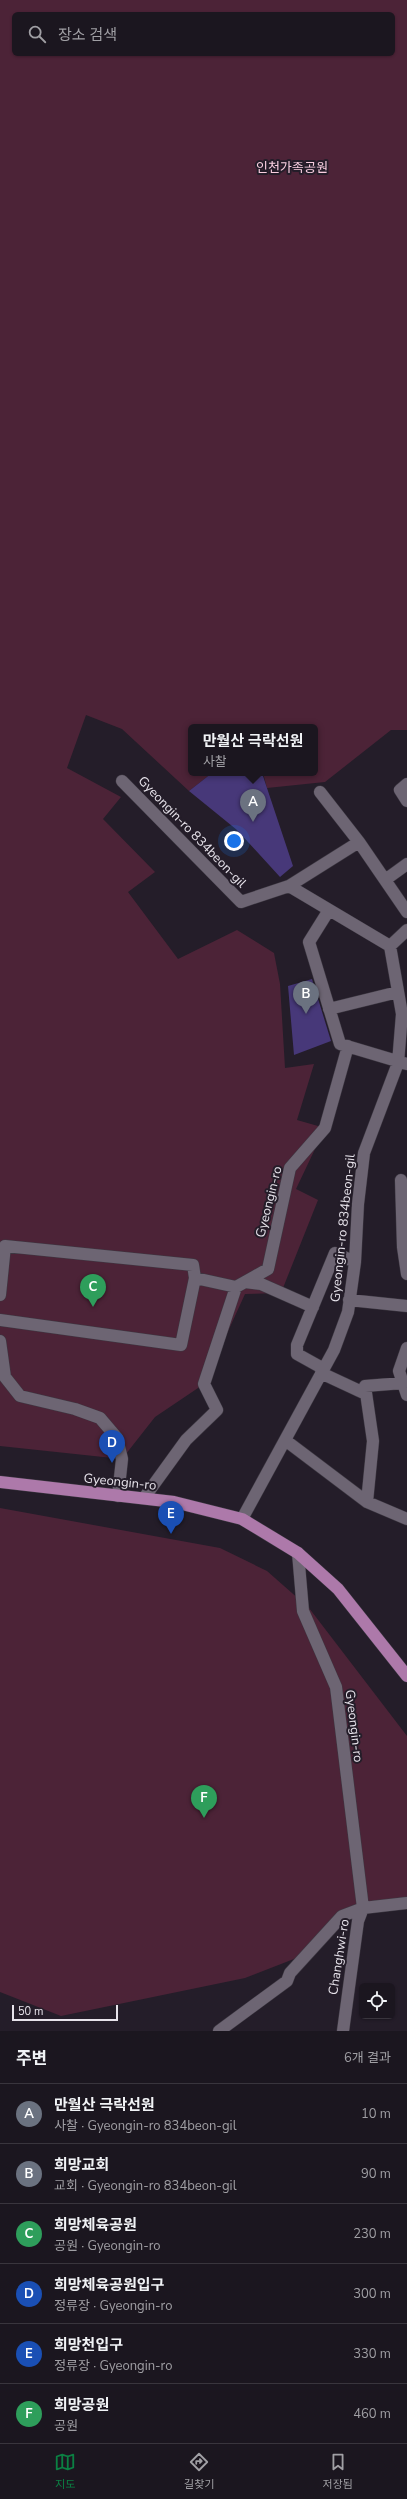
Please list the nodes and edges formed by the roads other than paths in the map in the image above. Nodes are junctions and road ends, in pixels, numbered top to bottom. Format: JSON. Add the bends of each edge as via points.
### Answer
{"nodes":[{"id":1,"x":122,"y":781,"type":"dead end"},
{"id":2,"x":407,"y":784,"type":"edge"},
{"id":3,"x":320,"y":792,"type":"dead end"},
{"id":4,"x":407,"y":801,"type":"edge"},
{"id":5,"x":359,"y":842,"type":"junction"},
{"id":6,"x":407,"y":864,"type":"edge"},
{"id":7,"x":385,"y":880,"type":"junction"},
{"id":8,"x":289,"y":886,"type":"junction"},
{"id":9,"x":329,"y":910,"type":"junction"},
{"id":10,"x":407,"y":912,"type":"edge"},
{"id":11,"x":407,"y":930,"type":"edge"},
{"id":12,"x":390,"y":946,"type":"junction"},
{"id":13,"x":398,"y":992,"type":"junction"},
{"id":14,"x":329,"y":1008,"type":"junction"},
{"id":15,"x":348,"y":1046,"type":"junction"},
{"id":16,"x":402,"y":1063,"type":"edge"},
{"id":17,"x":401,"y":1180,"type":"dead end"},
{"id":18,"x":355,"y":1262,"type":"junction"},
{"id":19,"x":407,"y":1274,"type":"edge"},
{"id":20,"x":195,"y":1278,"type":"junction"},
{"id":21,"x":240,"y":1285,"type":"junction"},
{"id":22,"x":0,"y":1294,"type":"edge"},
{"id":23,"x":349,"y":1300,"type":"junction"},
{"id":24,"x":407,"y":1306,"type":"edge"},
{"id":25,"x":312,"y":1307,"type":"junction"},
{"id":26,"x":0,"y":1320,"type":"edge"},
{"id":27,"x":0,"y":1341,"type":"edge"},
{"id":28,"x":407,"y":1348,"type":"edge"},
{"id":29,"x":322,"y":1371,"type":"junction"},
{"id":30,"x":403,"y":1383,"type":"junction"},
{"id":31,"x":366,"y":1394,"type":"junction"},
{"id":32,"x":407,"y":1395,"type":"edge"},
{"id":33,"x":285,"y":1440,"type":"junction"},
{"id":34,"x":0,"y":1482,"type":"edge"},
{"id":35,"x":118,"y":1496,"type":"junction"},
{"id":36,"x":144,"y":1498,"type":"junction"},
{"id":37,"x":367,"y":1502,"type":"junction"},
{"id":38,"x":242,"y":1519,"type":"junction"},
{"id":39,"x":407,"y":1519,"type":"edge"},
{"id":40,"x":298,"y":1553,"type":"junction"},
{"id":41,"x":407,"y":1676,"type":"edge"},
{"id":42,"x":407,"y":1903,"type":"edge"},
{"id":43,"x":363,"y":1908,"type":"junction"},
{"id":44,"x":219,"y":2031,"type":"edge"},
{"id":45,"x":343,"y":2031,"type":"edge"}],
"edges":[{"from":1,"to":8,"type":"street","name":"Gyeongin-ro 834beon-gil","via":[[241,902]]},
{"from":2,"to":4,"type":"street","via":[[400,790]]},
{"from":3,"to":5,"type":"street"},
{"from":5,"to":7,"type":"street"},
{"from":5,"to":8,"type":"street"},
{"from":6,"to":7,"type":"street"},
{"from":7,"to":10,"type":"street"},
{"from":8,"to":9,"type":"street"},
{"from":9,"to":12,"type":"street"},
{"from":9,"to":14,"type":"street","via":[[309,942]]},
{"from":11,"to":12,"type":"street"},
{"from":12,"to":13,"type":"street","name":"Gyeongin-ro 834beon-gil"},
{"from":13,"to":14,"type":"street"},
{"from":13,"to":16,"type":"street","name":"Gyeongin-ro 834beon-gil","via":[[402,1014]]},
{"from":14,"to":15,"type":"street","via":[[340,1044]]},
{"from":15,"to":16,"type":"street"},
{"from":15,"to":21,"type":"street","name":"Gyeongin-ro","via":[[325,1128],[290,1168],[268,1269]]},
{"from":16,"to":18,"type":"street","name":"Gyeongin-ro 834beon-gil","via":[[364,1153]]},
{"from":17,"to":19,"type":"street","via":[[403,1247]]},
{"from":18,"to":23,"type":"street","name":"Gyeongin-ro 834beon-gil"},
{"from":18,"to":25,"type":"street","via":[[334,1253]]},
{"from":20,"to":21,"type":"street"},
{"from":20,"to":22,"type":"street","via":[[193,1265],[5,1246]]},
{"from":20,"to":26,"type":"street","via":[[181,1345]]},
{"from":21,"to":25,"type":"street","via":[[261,1284]]},
{"from":21,"to":36,"type":"street","name":"Gyeongin-ro","via":[[204,1384],[217,1410],[186,1440]]},
{"from":23,"to":24,"type":"street"},
{"from":23,"to":29,"type":"street","name":"Gyeongin-ro 834beon-gil","via":[[348,1312],[334,1350]]},
{"from":25,"to":29,"type":"street","via":[[297,1345],[297,1354]]},
{"from":27,"to":35,"type":"street","via":[[5,1377],[20,1396],[75,1408],[100,1418],[117,1438],[122,1459]]},
{"from":28,"to":30,"type":"street","via":[[399,1371]]},
{"from":29,"to":31,"type":"street"},
{"from":29,"to":33,"type":"street","name":"Gyeongin-ro 834beon-gil"},
{"from":30,"to":31,"type":"street","via":[[365,1386]]},
{"from":30,"to":32,"type":"street"},
{"from":31,"to":37,"type":"street","via":[[373,1441]]},
{"from":33,"to":37,"type":"street"},
{"from":33,"to":38,"type":"street","name":"Gyeongin-ro 834beon-gil"},
{"from":34,"to":35,"type":"main road","name":"Gyeongin-ro"},
{"from":35,"to":36,"type":"main road","name":"Gyeongin-ro"},
{"from":36,"to":38,"type":"main road","name":"Gyeongin-ro","via":[[174,1502]]},
{"from":37,"to":39,"type":"street"},
{"from":38,"to":40,"type":"main road","name":"Gyeongin-ro"},
{"from":40,"to":41,"type":"main road","name":"Gyeongin-ro","via":[[338,1589]]},
{"from":40,"to":43,"type":"street","name":"Gyeongin-ro","via":[[303,1611],[336,1687]]},
{"from":42,"to":43,"type":"street","name":"Changhwi-ro"},
{"from":43,"to":44,"type":"street","via":[[342,1916],[290,1973],[287,1981]]},
{"from":43,"to":45,"type":"street","name":"Changhwi-ro","via":[[358,1920]]}]}
